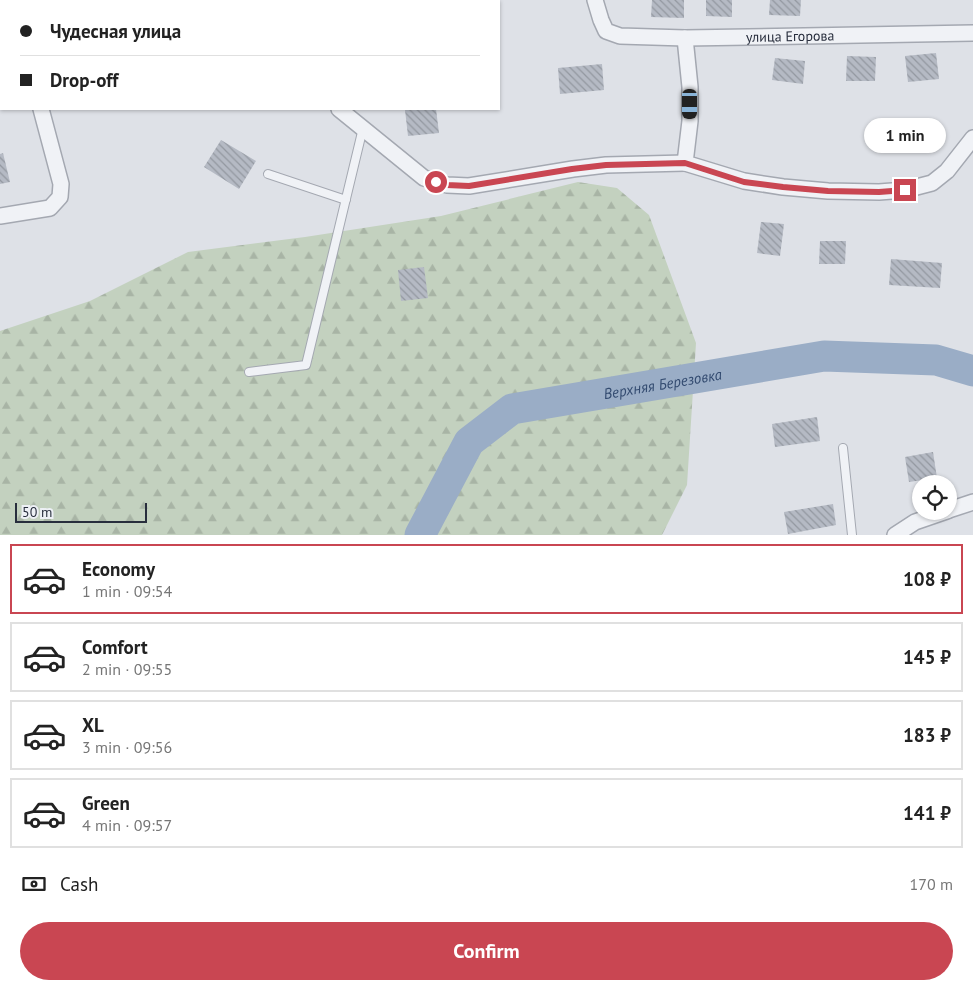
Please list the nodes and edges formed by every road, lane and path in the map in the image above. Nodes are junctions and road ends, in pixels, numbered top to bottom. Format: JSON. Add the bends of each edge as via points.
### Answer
{"nodes":[{"id":1,"x":595,"y":0,"type":"edge"},
{"id":2,"x":973,"y":33,"type":"edge"},
{"id":3,"x":685,"y":38,"type":"junction"},
{"id":4,"x":41,"y":110,"type":"edge"},
{"id":5,"x":340,"y":110,"type":"edge"},
{"id":6,"x":363,"y":128,"type":"junction"},
{"id":7,"x":973,"y":138,"type":"edge"},
{"id":8,"x":685,"y":163,"type":"junction"},
{"id":9,"x":268,"y":174,"type":"dead end"},
{"id":10,"x":346,"y":200,"type":"junction"},
{"id":11,"x":0,"y":216,"type":"edge"},
{"id":12,"x":249,"y":372,"type":"dead end"},
{"id":13,"x":843,"y":448,"type":"dead end"},
{"id":14,"x":973,"y":502,"type":"edge"},
{"id":15,"x":957,"y":508,"type":"edge"},
{"id":16,"x":921,"y":520,"type":"edge"},
{"id":17,"x":852,"y":535,"type":"edge"},
{"id":18,"x":895,"y":535,"type":"edge"}],
"edges":[{"from":1,"to":3,"type":"street","name":"улица Егорова","via":[[606,31],[620,36]]},
{"from":2,"to":3,"type":"street","name":"улица Егорова"},
{"from":3,"to":8,"type":"street","via":[[690,87]]},
{"from":4,"to":11,"type":"street","via":[[61,184],[60,197],[50,208]]},
{"from":5,"to":6,"type":"street"},
{"from":6,"to":8,"type":"street","via":[[424,178],[447,185],[469,186],[606,165]]},
{"from":6,"to":10,"type":"lane"},
{"from":7,"to":8,"type":"street","via":[[947,171],[932,183],[888,192],[828,191],[744,182]]},
{"from":9,"to":10,"type":"lane"},
{"from":10,"to":12,"type":"lane","via":[[306,365]]},
{"from":13,"to":17,"type":"lane"},
{"from":14,"to":15,"type":"street"},
{"from":16,"to":18,"type":"street"}]}
